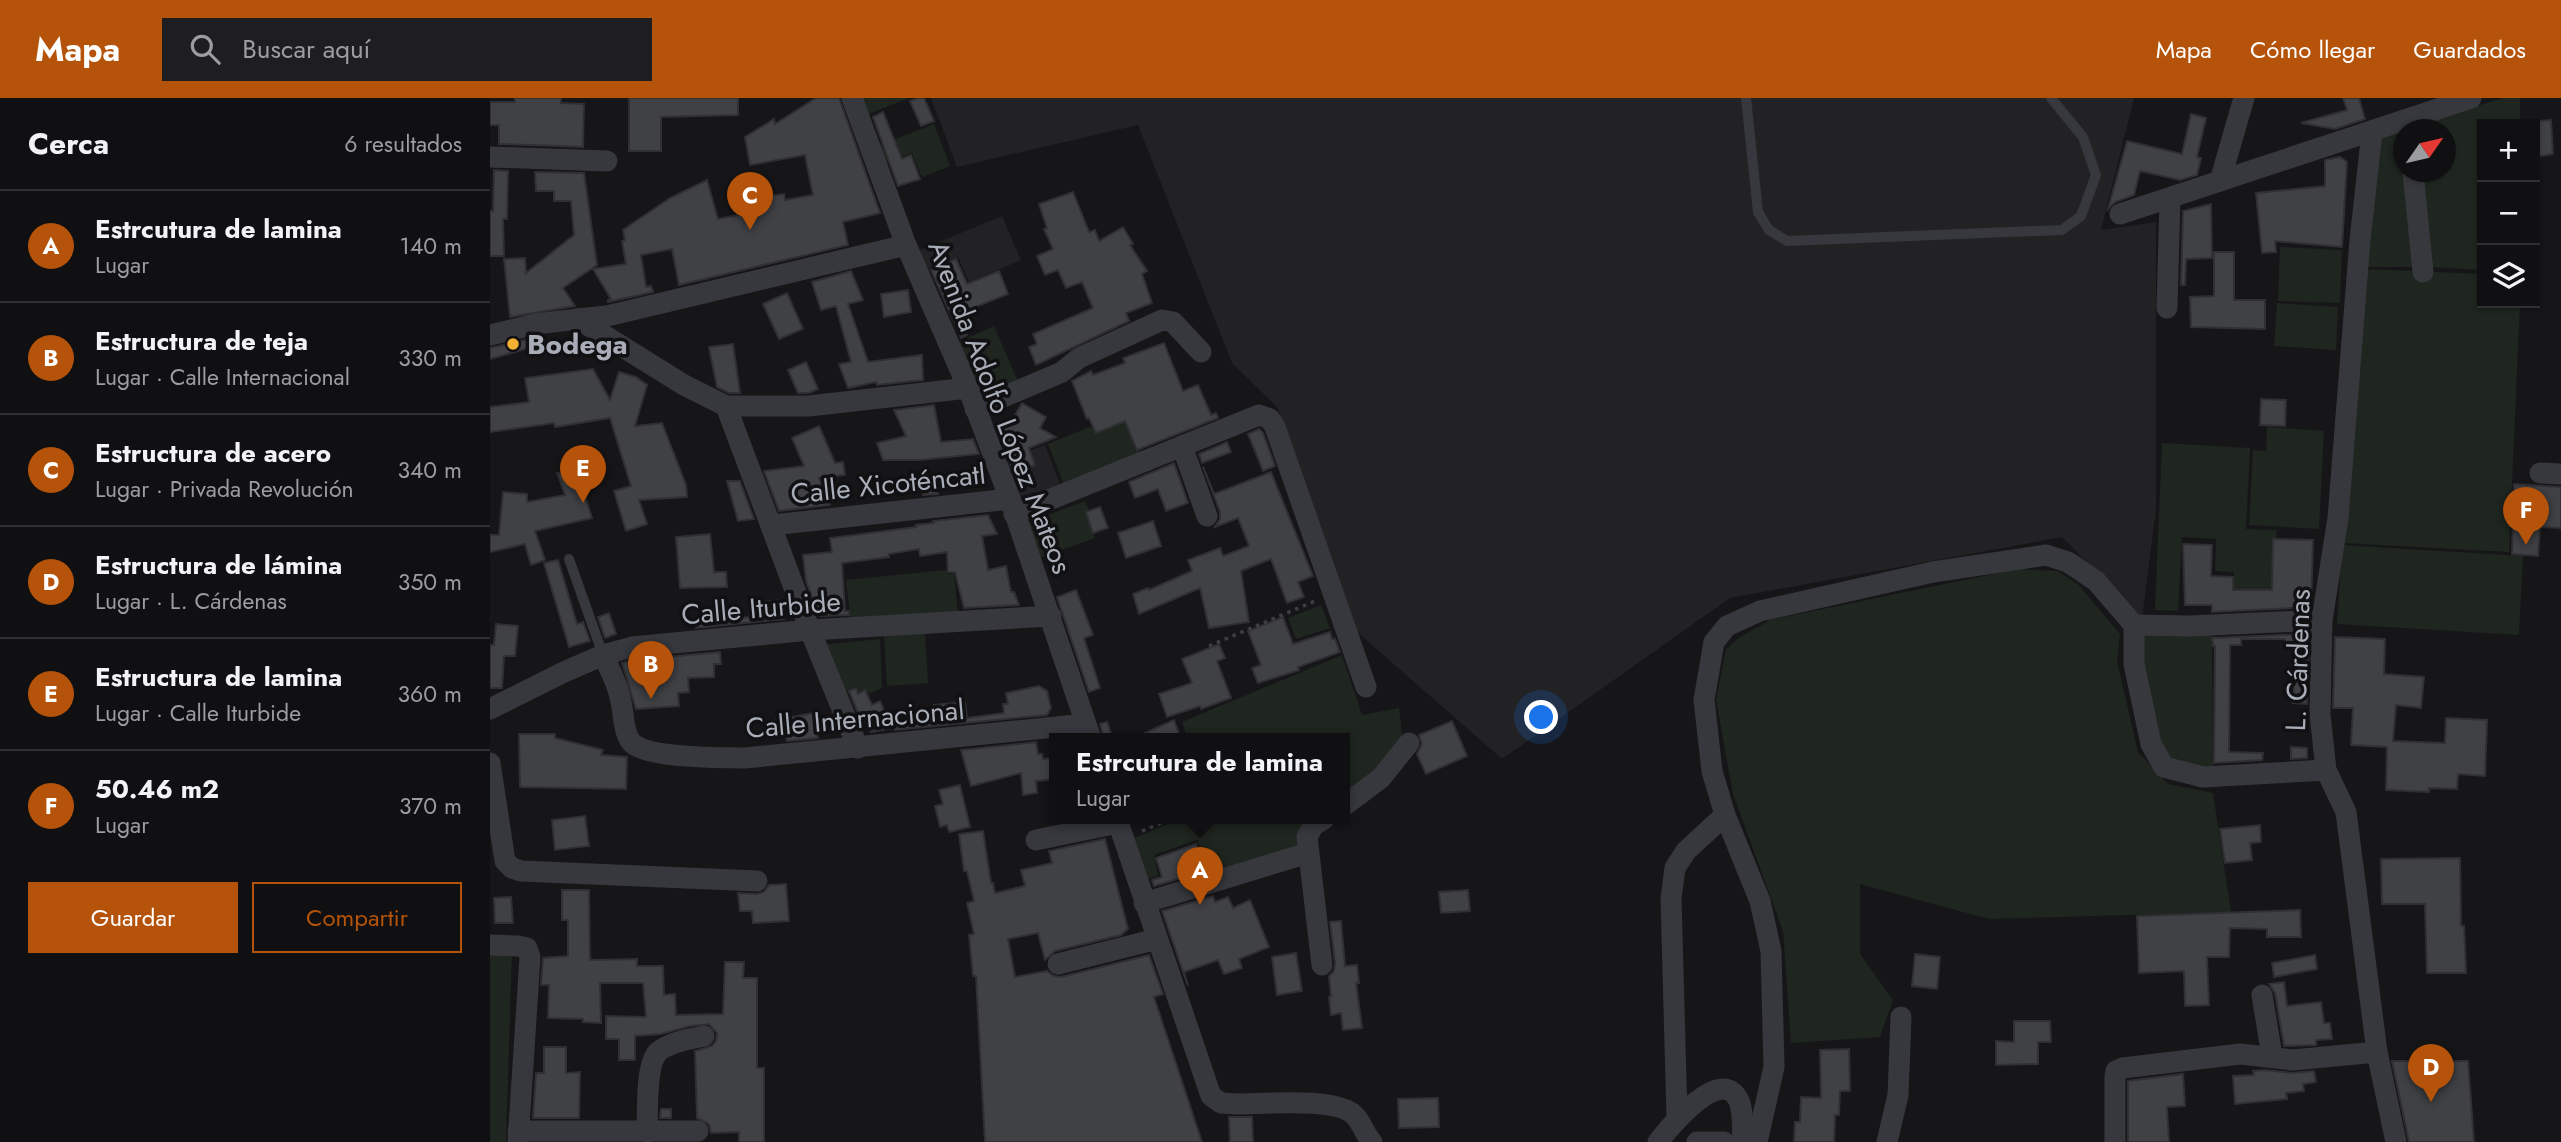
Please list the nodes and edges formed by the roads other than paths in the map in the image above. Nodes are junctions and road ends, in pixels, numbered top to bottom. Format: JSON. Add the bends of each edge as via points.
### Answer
{"nodes":[{"id":1,"x":852,"y":98,"type":"edge"},
{"id":2,"x":1746,"y":98,"type":"edge"},
{"id":3,"x":2051,"y":98,"type":"edge"},
{"id":4,"x":2244,"y":98,"type":"edge"},
{"id":5,"x":2471,"y":98,"type":"edge"},
{"id":6,"x":2423,"y":119,"type":"edge"},
{"id":7,"x":2393,"y":128,"type":"edge"},
{"id":8,"x":2372,"y":132,"type":"junction"},
{"id":9,"x":490,"y":158,"type":"edge"},
{"id":10,"x":607,"y":161,"type":"dead end"},
{"id":11,"x":2220,"y":181,"type":"junction"},
{"id":12,"x":2414,"y":182,"type":"edge"},
{"id":13,"x":2170,"y":199,"type":"junction"},
{"id":14,"x":2120,"y":214,"type":"dead end"},
{"id":15,"x":906,"y":245,"type":"junction"},
{"id":16,"x":2423,"y":272,"type":"dead end"},
{"id":17,"x":2167,"y":308,"type":"dead end"},
{"id":18,"x":578,"y":319,"type":"junction"},
{"id":19,"x":490,"y":335,"type":"edge"},
{"id":20,"x":1201,"y":352,"type":"dead end"},
{"id":21,"x":968,"y":388,"type":"junction"},
{"id":22,"x":726,"y":406,"type":"junction"},
{"id":23,"x":975,"y":409,"type":"junction"},
{"id":24,"x":1182,"y":446,"type":"junction"},
{"id":25,"x":1012,"y":507,"type":"junction"},
{"id":26,"x":1207,"y":516,"type":"dead end"},
{"id":27,"x":772,"y":525,"type":"junction"},
{"id":28,"x":569,"y":559,"type":"dead end"},
{"id":29,"x":1051,"y":616,"type":"junction"},
{"id":30,"x":2322,"y":620,"type":"junction"},
{"id":31,"x":2134,"y":625,"type":"junction"},
{"id":32,"x":810,"y":631,"type":"junction"},
{"id":33,"x":603,"y":655,"type":"junction"},
{"id":34,"x":1366,"y":687,"type":"dead end"},
{"id":35,"x":490,"y":709,"type":"edge"},
{"id":36,"x":1088,"y":732,"type":"edge"},
{"id":37,"x":1049,"y":735,"type":"edge"},
{"id":38,"x":1409,"y":743,"type":"dead end"},
{"id":39,"x":858,"y":748,"type":"junction"},
{"id":40,"x":490,"y":763,"type":"edge"},
{"id":41,"x":2326,"y":770,"type":"junction"},
{"id":42,"x":1350,"y":801,"type":"edge"},
{"id":43,"x":1725,"y":815,"type":"junction"},
{"id":44,"x":1317,"y":824,"type":"edge"},
{"id":45,"x":1120,"y":827,"type":"edge"},
{"id":46,"x":1036,"y":840,"type":"dead end"},
{"id":47,"x":1308,"y":853,"type":"junction"},
{"id":48,"x":757,"y":881,"type":"dead end"},
{"id":49,"x":1144,"y":903,"type":"junction"},
{"id":50,"x":1157,"y":939,"type":"junction"},
{"id":51,"x":490,"y":945,"type":"edge"},
{"id":52,"x":1058,"y":964,"type":"dead end"},
{"id":53,"x":1322,"y":965,"type":"dead end"},
{"id":54,"x":2262,"y":995,"type":"dead end"},
{"id":55,"x":1900,"y":1017,"type":"dead end"},
{"id":56,"x":704,"y":1036,"type":"dead end"},
{"id":57,"x":2377,"y":1052,"type":"junction"},
{"id":58,"x":2272,"y":1056,"type":"junction"},
{"id":59,"x":1677,"y":1117,"type":"junction"},
{"id":60,"x":698,"y":1131,"type":"dead end"},
{"id":61,"x":647,"y":1132,"type":"junction"},
{"id":62,"x":518,"y":1136,"type":"edge"},
{"id":63,"x":1371,"y":1142,"type":"edge"},
{"id":64,"x":1658,"y":1142,"type":"edge"},
{"id":65,"x":1697,"y":1142,"type":"edge"},
{"id":66,"x":1724,"y":1142,"type":"edge"},
{"id":67,"x":1743,"y":1142,"type":"edge"},
{"id":68,"x":1757,"y":1142,"type":"edge"},
{"id":69,"x":1887,"y":1142,"type":"edge"},
{"id":70,"x":2115,"y":1142,"type":"edge"},
{"id":71,"x":2396,"y":1142,"type":"edge"}],
"edges":[{"from":1,"to":15,"type":"street","name":"Avenida Adolfo López Mateos"},
{"from":2,"to":3,"type":"lane","via":[[1758,212],[1769,230],[1787,241],[2062,230],[2081,216],[2096,175],[2083,137]]},
{"from":4,"to":11,"type":"street"},
{"from":5,"to":6,"type":"street"},
{"from":7,"to":8,"type":"street"},
{"from":8,"to":11,"type":"street"},
{"from":8,"to":30,"type":"street","name":"L. Cárdenas","via":[[2338,518]]},
{"from":9,"to":10,"type":"street"},
{"from":11,"to":13,"type":"street"},
{"from":12,"to":16,"type":"street"},
{"from":13,"to":14,"type":"street"},
{"from":13,"to":17,"type":"street"},
{"from":15,"to":18,"type":"street"},
{"from":15,"to":21,"type":"street","name":"Avenida Adolfo López Mateos"},
{"from":18,"to":19,"type":"street"},
{"from":18,"to":22,"type":"street"},
{"from":20,"to":23,"type":"street","via":[[1173,322],[1162,320],[1079,358],[1062,372]]},
{"from":21,"to":22,"type":"street","via":[[809,406]]},
{"from":21,"to":23,"type":"street","name":"Avenida Adolfo López Mateos"},
{"from":22,"to":27,"type":"street"},
{"from":23,"to":25,"type":"street","name":"Avenida Adolfo López Mateos"},
{"from":24,"to":25,"type":"street","name":"Calle Xicoténcatl"},
{"from":24,"to":26,"type":"street"},
{"from":24,"to":34,"type":"street","name":"Calle Xicoténcatl","via":[[1259,415],[1270,419]]},
{"from":25,"to":27,"type":"street","name":"Calle Xicoténcatl"},
{"from":25,"to":29,"type":"street","name":"Avenida Adolfo López Mateos"},
{"from":27,"to":32,"type":"street"},
{"from":28,"to":33,"type":"lane"},
{"from":29,"to":32,"type":"street","name":"Calle Iturbide"},
{"from":29,"to":36,"type":"street","name":"Avenida Adolfo López Mateos"},
{"from":30,"to":31,"type":"street"},
{"from":30,"to":41,"type":"street","name":"L. Cárdenas","via":[[2320,714]]},
{"from":31,"to":41,"type":"street","via":[[2134,664],[2151,744],[2164,767],[2203,777]]},
{"from":31,"to":43,"type":"street","via":[[2096,581],[2068,562],[2046,555],[1933,572],[1760,611],[1727,626],[1714,642],[1704,700],[1712,771]]},
{"from":32,"to":33,"type":"street","name":"Calle Iturbide","via":[[632,647]]},
{"from":32,"to":39,"type":"street"},
{"from":33,"to":35,"type":"street","name":"Calle Iturbide"},
{"from":33,"to":39,"type":"street","name":"Calle Internacional","via":[[621,695],[625,729],[631,742],[642,748],[692,758]]},
{"from":37,"to":39,"type":"street","name":"Calle Internacional"},
{"from":38,"to":42,"type":"street","via":[[1381,778]]},
{"from":40,"to":48,"type":"street","via":[[505,860],[512,868]]},
{"from":41,"to":57,"type":"street","name":"L. Cárdenas","via":[[2346,812]]},
{"from":43,"to":59,"type":"street","via":[[1686,851],[1675,868],[1671,898]]},
{"from":43,"to":68,"type":"street","via":[[1760,901],[1771,951],[1774,1067]]},
{"from":44,"to":47,"type":"street","via":[[1307,837]]},
{"from":45,"to":46,"type":"street"},
{"from":45,"to":49,"type":"street"},
{"from":47,"to":49,"type":"street"},
{"from":47,"to":53,"type":"street"},
{"from":49,"to":50,"type":"street"},
{"from":50,"to":52,"type":"street"},
{"from":50,"to":63,"type":"street","via":[[1211,1096],[1229,1104],[1329,1104],[1348,1109]]},
{"from":51,"to":62,"type":"street","via":[[527,948],[530,957]]},
{"from":54,"to":58,"type":"street"},
{"from":55,"to":69,"type":"street","via":[[1898,1095]]},
{"from":56,"to":61,"type":"street","via":[[658,1052],[651,1065]]},
{"from":57,"to":58,"type":"street","via":[[2294,1060]]},
{"from":57,"to":71,"type":"street","name":"L. Cárdenas"},
{"from":58,"to":70,"type":"street","via":[[2240,1054],[2116,1071]]},
{"from":59,"to":64,"type":"street"},
{"from":59,"to":67,"type":"street","via":[[1705,1095],[1723,1090],[1734,1094],[1740,1101]]},
{"from":60,"to":61,"type":"street"},
{"from":61,"to":62,"type":"street"},
{"from":65,"to":66,"type":"street"}]}
